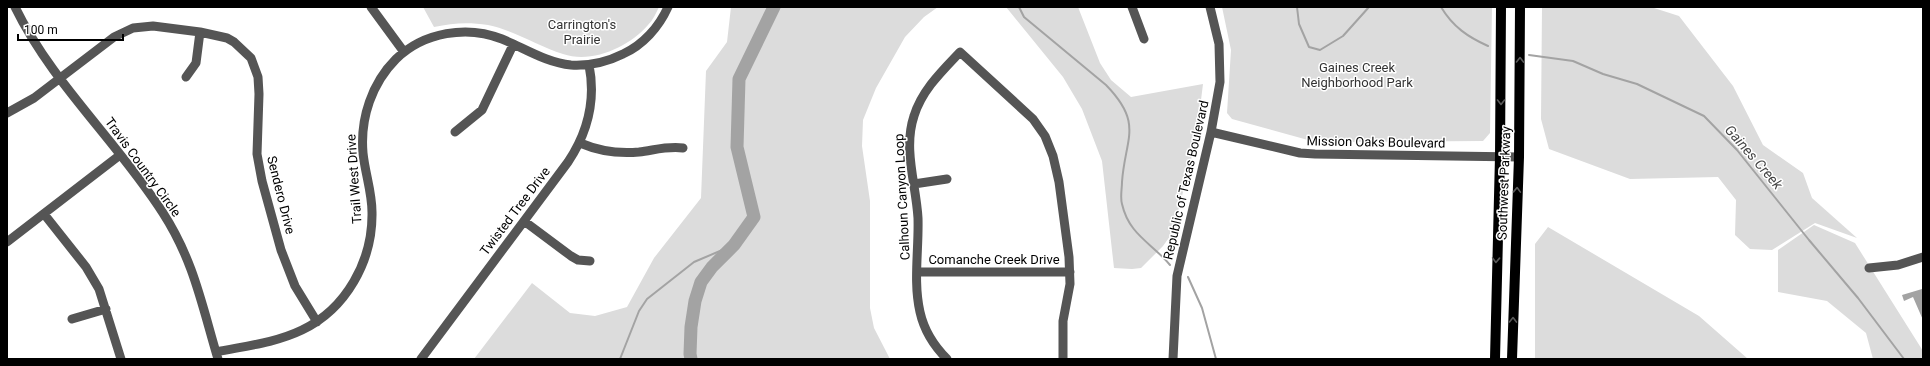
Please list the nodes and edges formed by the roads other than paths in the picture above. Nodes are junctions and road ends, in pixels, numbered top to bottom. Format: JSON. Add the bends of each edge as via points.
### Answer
{"nodes":[{"id":1,"x":15,"y":7,"type":"edge"},
{"id":2,"x":371,"y":7,"type":"edge"},
{"id":3,"x":668,"y":7,"type":"edge"},
{"id":4,"x":1132,"y":7,"type":"edge"},
{"id":5,"x":1210,"y":7,"type":"edge"},
{"id":6,"x":1501,"y":7,"type":"edge"},
{"id":7,"x":1520,"y":7,"type":"edge"},
{"id":8,"x":200,"y":32,"type":"junction"},
{"id":9,"x":1144,"y":39,"type":"dead end"},
{"id":10,"x":513,"y":45,"type":"junction"},
{"id":11,"x":404,"y":52,"type":"junction"},
{"id":12,"x":589,"y":64,"type":"junction"},
{"id":13,"x":186,"y":76,"type":"dead end"},
{"id":14,"x":60,"y":78,"type":"junction"},
{"id":15,"x":7,"y":112,"type":"edge"},
{"id":16,"x":455,"y":132,"type":"dead end"},
{"id":17,"x":1211,"y":132,"type":"junction"},
{"id":18,"x":580,"y":143,"type":"junction"},
{"id":19,"x":683,"y":148,"type":"dead end"},
{"id":20,"x":120,"y":155,"type":"junction"},
{"id":21,"x":1500,"y":156,"type":"junction"},
{"id":22,"x":1519,"y":156,"type":"junction"},
{"id":23,"x":947,"y":179,"type":"dead end"},
{"id":24,"x":914,"y":184,"type":"junction"},
{"id":25,"x":44,"y":214,"type":"junction"},
{"id":26,"x":524,"y":221,"type":"junction"},
{"id":27,"x":7,"y":242,"type":"edge"},
{"id":28,"x":1923,"y":257,"type":"edge"},
{"id":29,"x":590,"y":261,"type":"dead end"},
{"id":30,"x":1869,"y":268,"type":"dead end"},
{"id":31,"x":918,"y":272,"type":"junction"},
{"id":32,"x":1070,"y":272,"type":"junction"},
{"id":33,"x":106,"y":308,"type":"junction"},
{"id":34,"x":72,"y":319,"type":"dead end"},
{"id":35,"x":317,"y":322,"type":"junction"},
{"id":36,"x":217,"y":356,"type":"edge"},
{"id":37,"x":120,"y":359,"type":"edge"},
{"id":38,"x":421,"y":359,"type":"edge"},
{"id":39,"x":947,"y":359,"type":"edge"},
{"id":40,"x":1063,"y":359,"type":"edge"},
{"id":41,"x":1173,"y":359,"type":"edge"},
{"id":42,"x":1494,"y":359,"type":"edge"},
{"id":43,"x":1512,"y":359,"type":"edge"}],
"edges":[{"from":1,"to":14,"type":"street","name":"Travis Country Circle","via":[[34,42]]},
{"from":2,"to":11,"type":"street"},
{"from":3,"to":12,"type":"street","name":"Trail West Drive","via":[[655,28],[638,45],[616,58]]},
{"from":4,"to":9,"type":"street"},
{"from":5,"to":17,"type":"street","name":"Republic of Texas Boulevard","via":[[1216,24],[1220,54],[1219,92]]},
{"from":6,"to":21,"type":"main road","name":"Southwest Parkway","one_way":true},
{"from":22,"to":7,"type":"main road","name":"Southwest Parkway","one_way":true},
{"from":8,"to":13,"type":"street","via":[[196,63]]},
{"from":8,"to":14,"type":"street","name":"Sendero Drive","via":[[153,26],[133,28],[114,36]]},
{"from":8,"to":35,"type":"street","name":"Sendero Drive","via":[[234,42],[247,53],[254,64],[259,85],[257,147],[262,181],[289,272]]},
{"from":10,"to":11,"type":"street","name":"Trail West Drive","via":[[489,35],[460,32],[429,38]]},
{"from":10,"to":12,"type":"street","name":"Trail West Drive","via":[[556,62],[571,65]]},
{"from":10,"to":16,"type":"street","via":[[482,110]]},
{"from":11,"to":35,"type":"street","name":"Trail West Drive","via":[[376,86],[365,117],[363,154],[372,213],[366,255],[349,290]]},
{"from":12,"to":18,"type":"street","name":"Twisted Tree Drive","via":[[592,98]]},
{"from":14,"to":15,"type":"street","name":"Sendero Drive","via":[[34,98]]},
{"from":14,"to":20,"type":"street","name":"Travis Country Circle"},
{"from":17,"to":21,"type":"street","name":"Mission Oaks Boulevard","via":[[1300,153]]},
{"from":17,"to":41,"type":"street","name":"Republic of Texas Boulevard","via":[[1177,276]]},
{"from":18,"to":19,"type":"street","via":[[601,150],[621,152],[638,152],[663,147]]},
{"from":18,"to":26,"type":"street","name":"Twisted Tree Drive"},
{"from":20,"to":25,"type":"street"},
{"from":20,"to":36,"type":"street","name":"Travis Country Circle","via":[[153,198],[180,243],[201,296]]},
{"from":21,"to":22,"type":"street","name":"Mission Oaks Boulevard"},
{"from":21,"to":42,"type":"main road","name":"Southwest Parkway","one_way":true},
{"from":43,"to":22,"type":"main road","name":"Southwest Parkway","one_way":true},
{"from":23,"to":24,"type":"street"},
{"from":24,"to":31,"type":"street","name":"Calhoun Canyon Loop","via":[[918,218]]},
{"from":24,"to":32,"type":"street","name":"Calhoun Canyon Loop","via":[[909,144],[914,115],[926,91],[960,52],[1025,111],[1045,136],[1056,168]]},
{"from":25,"to":27,"type":"street"},
{"from":25,"to":33,"type":"street","via":[[93,277]]},
{"from":26,"to":29,"type":"street","via":[[571,256],[578,260]]},
{"from":26,"to":38,"type":"street","name":"Twisted Tree Drive"},
{"from":28,"to":30,"type":"street","via":[[1898,265]]},
{"from":31,"to":32,"type":"street","name":"Comanche Creek Drive"},
{"from":31,"to":39,"type":"street","name":"Calhoun Canyon Loop","via":[[918,299],[923,322],[933,342]]},
{"from":32,"to":40,"type":"street","name":"Calhoun Canyon Loop","via":[[1063,321]]},
{"from":33,"to":34,"type":"street"},
{"from":33,"to":37,"type":"street"},
{"from":35,"to":36,"type":"street","name":"Trail West Drive","via":[[278,339]]}]}
